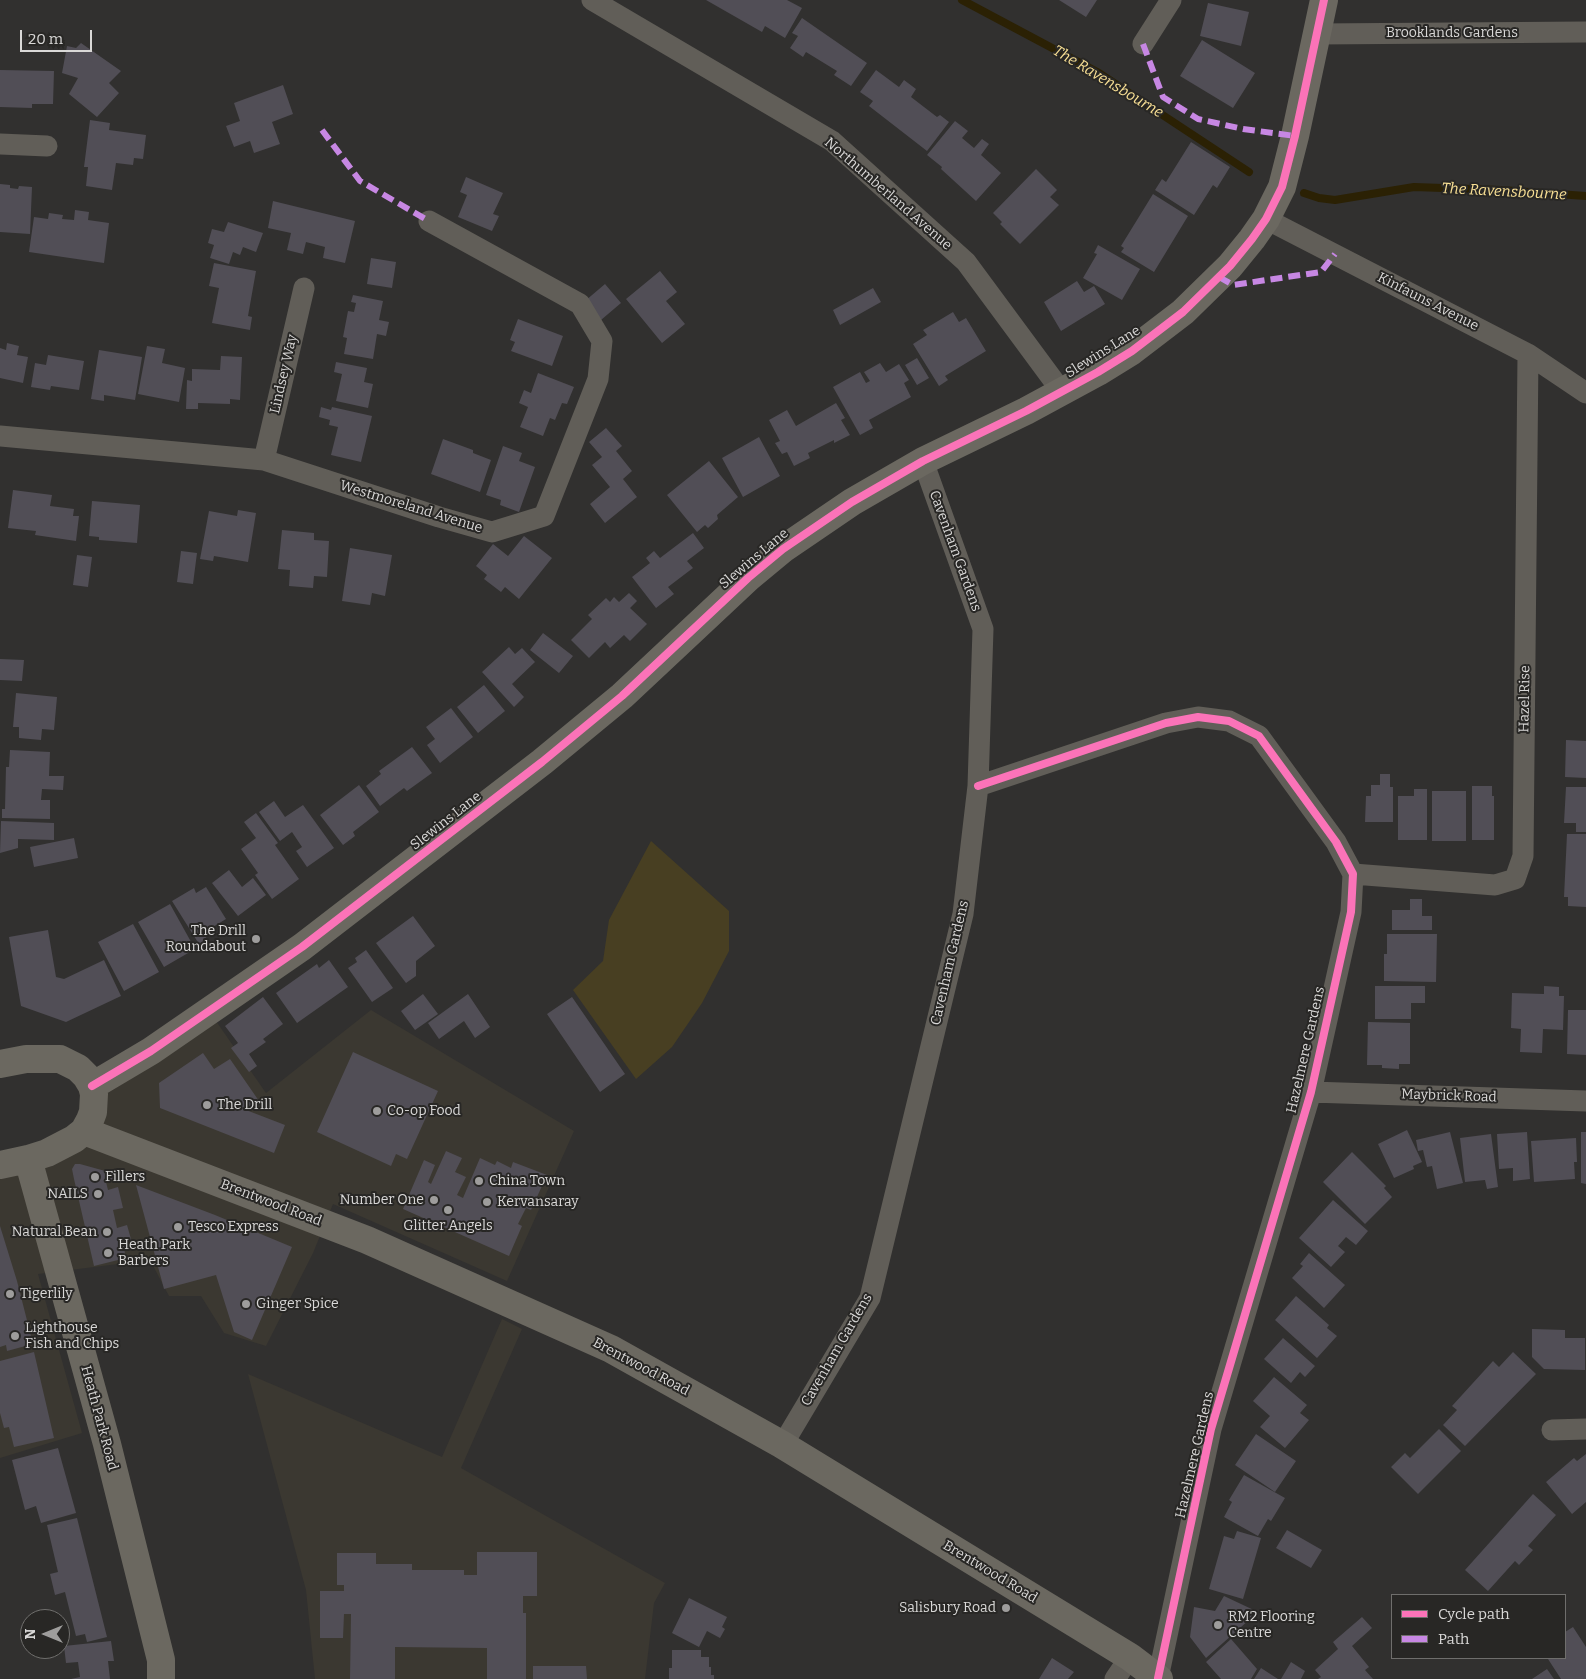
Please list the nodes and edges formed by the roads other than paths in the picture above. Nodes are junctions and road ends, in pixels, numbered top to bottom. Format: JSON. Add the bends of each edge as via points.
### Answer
{"nodes":[{"id":1,"x":592,"y":0,"type":"edge"},
{"id":2,"x":1171,"y":0,"type":"edge"},
{"id":3,"x":1324,"y":0,"type":"edge"},
{"id":4,"x":1586,"y":32,"type":"edge"},
{"id":5,"x":1318,"y":34,"type":"junction"},
{"id":6,"x":1144,"y":44,"type":"dead end"},
{"id":7,"x":0,"y":144,"type":"edge"},
{"id":8,"x":47,"y":146,"type":"dead end"},
{"id":9,"x":1266,"y":219,"type":"junction"},
{"id":10,"x":429,"y":221,"type":"dead end"},
{"id":11,"x":304,"y":288,"type":"dead end"},
{"id":12,"x":1528,"y":354,"type":"junction"},
{"id":13,"x":1062,"y":392,"type":"junction"},
{"id":14,"x":1586,"y":393,"type":"edge"},
{"id":15,"x":0,"y":436,"type":"edge"},
{"id":16,"x":264,"y":460,"type":"junction"},
{"id":17,"x":923,"y":461,"type":"junction"},
{"id":18,"x":978,"y":786,"type":"junction"},
{"id":19,"x":1353,"y":874,"type":"junction"},
{"id":20,"x":0,"y":1064,"type":"edge"},
{"id":21,"x":92,"y":1086,"type":"junction"},
{"id":22,"x":1311,"y":1092,"type":"junction"},
{"id":23,"x":1586,"y":1101,"type":"edge"},
{"id":24,"x":84,"y":1130,"type":"junction"},
{"id":25,"x":28,"y":1159,"type":"junction"},
{"id":26,"x":0,"y":1165,"type":"edge"},
{"id":27,"x":1586,"y":1429,"type":"edge"},
{"id":28,"x":1552,"y":1430,"type":"dead end"},
{"id":29,"x":781,"y":1444,"type":"junction"},
{"id":30,"x":1122,"y":1668,"type":"edge"},
{"id":31,"x":161,"y":1679,"type":"edge"},
{"id":32,"x":1159,"y":1679,"type":"edge"}],
"edges":[{"from":1,"to":13,"type":"street","name":"Northumberland Avenue","via":[[832,141],[966,262]]},
{"from":2,"to":6,"type":"street"},
{"from":3,"to":5,"type":"street","name":"Slewins Lane"},
{"from":4,"to":5,"type":"street","name":"Brooklands Gardens"},
{"from":5,"to":9,"type":"street","name":"Slewins Lane","via":[[1289,165]]},
{"from":7,"to":8,"type":"street"},
{"from":9,"to":12,"type":"street","name":"Kinfauns Avenue"},
{"from":9,"to":13,"type":"street","name":"Slewins Lane","via":[[1230,266],[1183,312],[1132,350]]},
{"from":10,"to":16,"type":"street","name":"Westmoreland Avenue","via":[[580,304],[602,341],[598,379],[544,516],[492,532]]},
{"from":11,"to":16,"type":"street","name":"Lindsey Way"},
{"from":12,"to":14,"type":"street","name":"Kinfauns Avenue"},
{"from":12,"to":19,"type":"street","name":"Hazel Rise","via":[[1523,856],[1515,878],[1495,885]]},
{"from":13,"to":17,"type":"street","name":"Slewins Lane"},
{"from":15,"to":16,"type":"street","name":"Westmoreland Avenue"},
{"from":17,"to":18,"type":"street","name":"Cavenham Gardens","via":[[983,629]]},
{"from":17,"to":21,"type":"street","name":"Slewins Lane","via":[[852,502],[783,549],[622,696],[542,762],[302,947],[151,1051]]},
{"from":18,"to":19,"type":"street","via":[[1166,723],[1198,717],[1229,721],[1258,736],[1336,842]]},
{"from":18,"to":29,"type":"street","name":"Cavenham Gardens","via":[[963,914],[870,1298]]},
{"from":19,"to":22,"type":"street","name":"Hazelmere Gardens","via":[[1351,912]]},
{"from":20,"to":21,"type":"street","via":[[26,1059],[60,1059],[78,1068]]},
{"from":21,"to":24,"type":"street","via":[[93,1112]]},
{"from":22,"to":23,"type":"street","name":"Maybrick Road"},
{"from":22,"to":32,"type":"street","name":"Hazelmere Gardens","via":[[1211,1428]]},
{"from":24,"to":25,"type":"street","via":[[61,1147]]},
{"from":24,"to":29,"type":"street","name":"Brentwood Road","via":[[367,1240],[508,1302],[611,1349]]},
{"from":25,"to":26,"type":"street"},
{"from":25,"to":31,"type":"street","name":"Heath Park Road","via":[[107,1444],[161,1660]]},
{"from":27,"to":28,"type":"street"},
{"from":29,"to":30,"type":"street","name":"Brentwood Road"},
{"from":30,"to":32,"type":"street","name":"Brentwood Road"}]}
